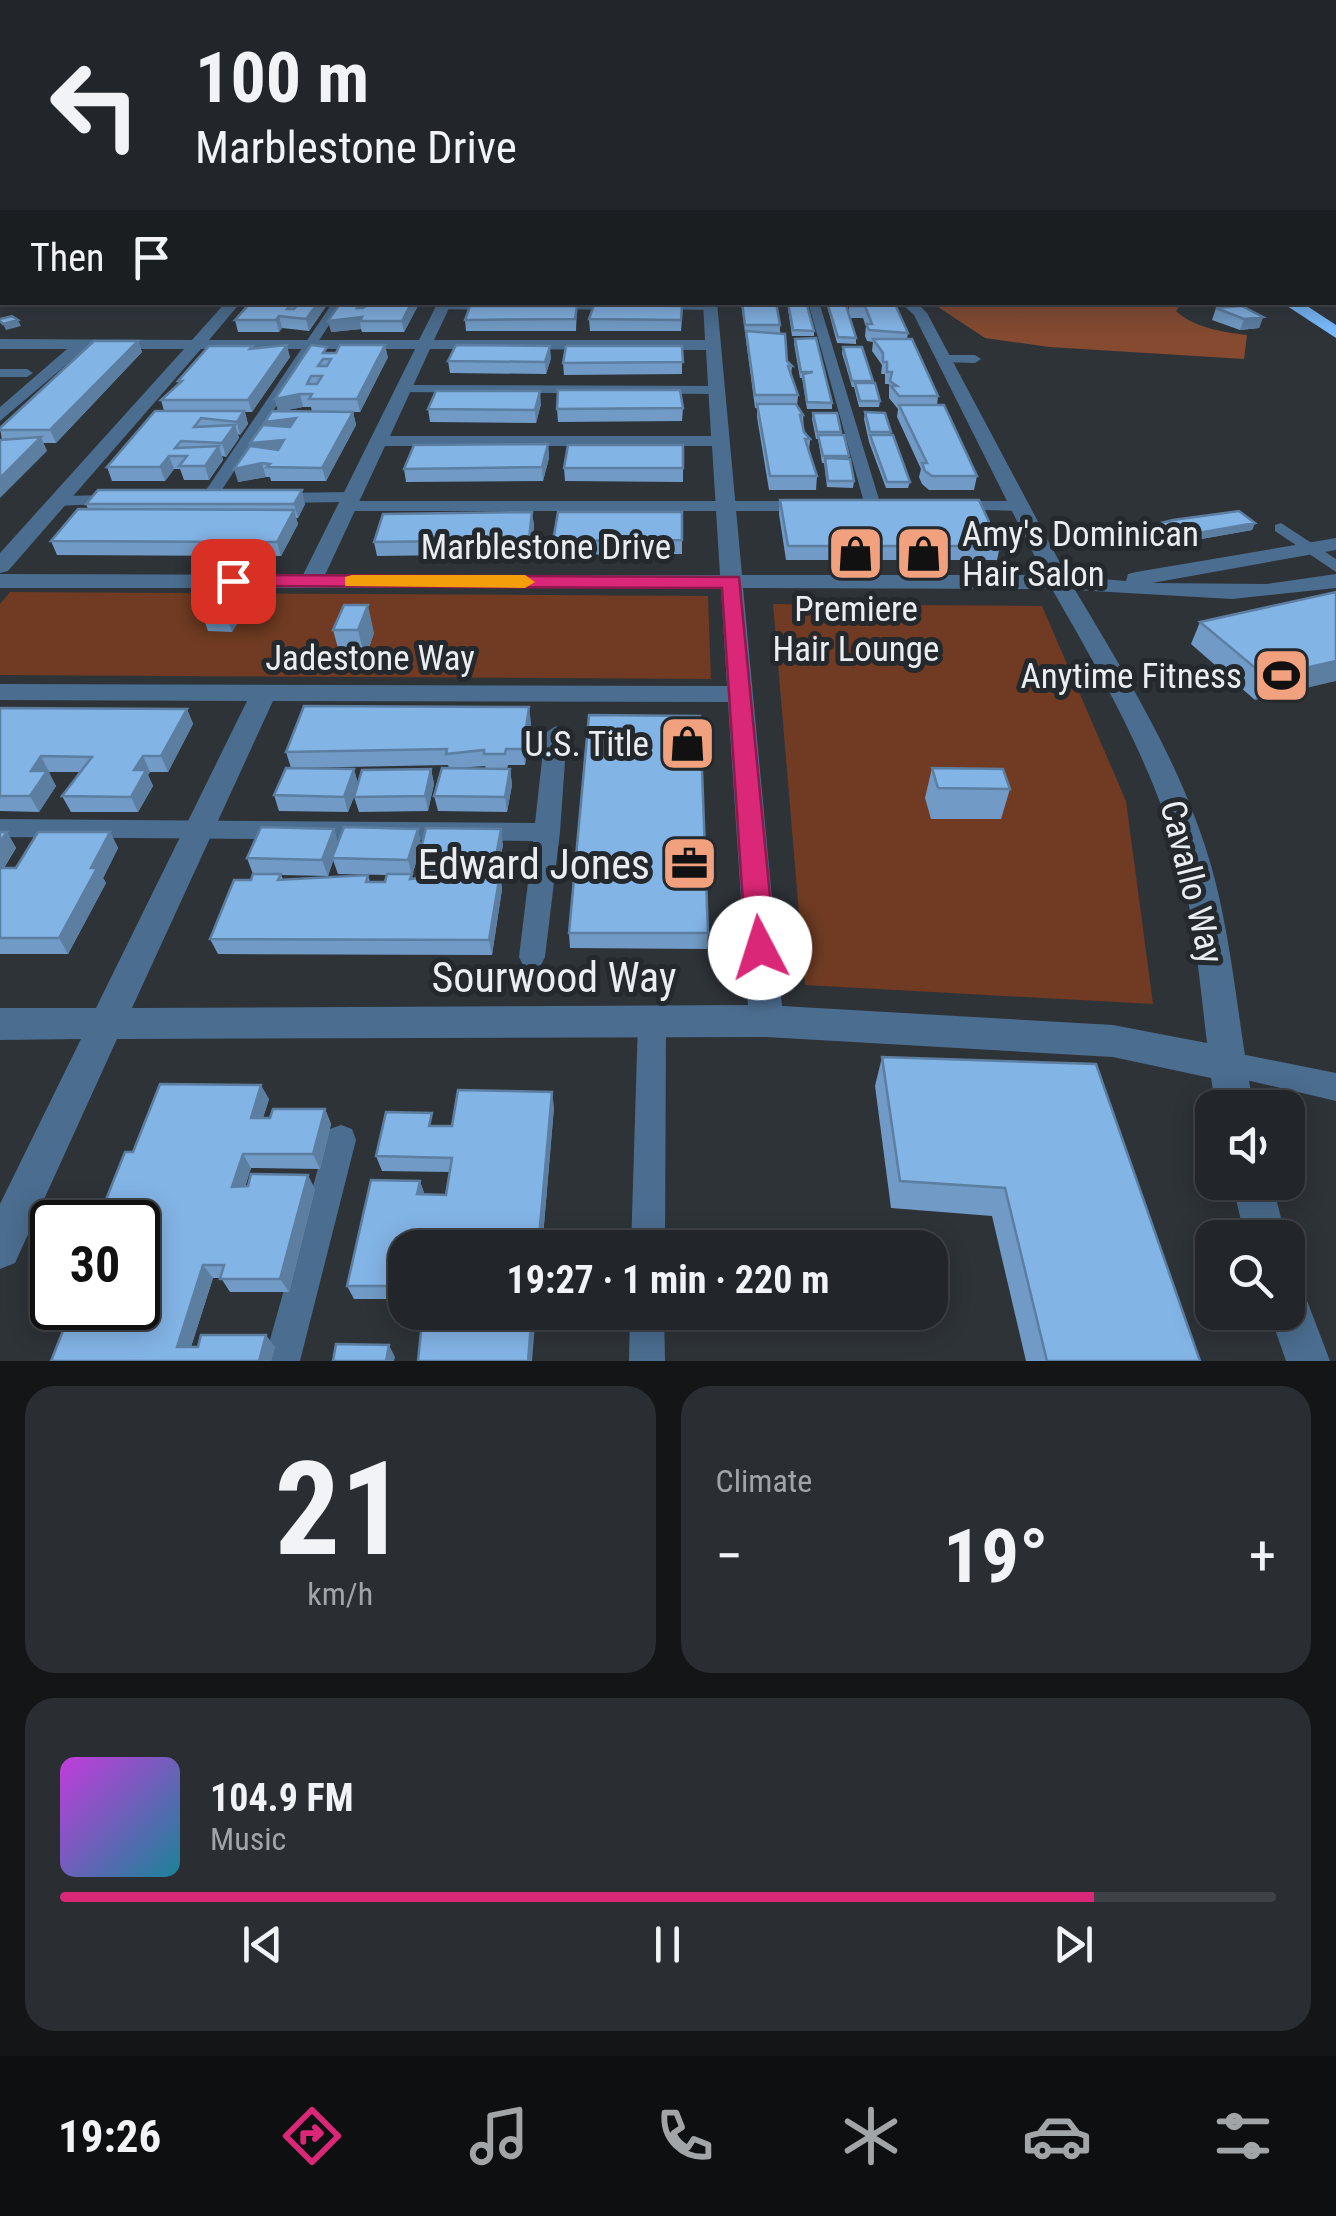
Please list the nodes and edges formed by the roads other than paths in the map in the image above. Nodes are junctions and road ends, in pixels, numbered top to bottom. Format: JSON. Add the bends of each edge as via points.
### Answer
{"nodes":[{"id":1,"x":231,"y":305,"type":"edge"},
{"id":2,"x":337,"y":305,"type":"edge"},
{"id":3,"x":444,"y":305,"type":"edge"},
{"id":4,"x":710,"y":305,"type":"edge"},
{"id":5,"x":814,"y":305,"type":"edge"},
{"id":6,"x":911,"y":305,"type":"edge"},
{"id":7,"x":1294,"y":305,"type":"edge"},
{"id":8,"x":519,"y":307,"type":"edge"},
{"id":9,"x":538,"y":307,"type":"edge"},
{"id":10,"x":1336,"y":333,"type":"edge"},
{"id":11,"x":0,"y":344,"type":"edge"},
{"id":12,"x":80,"y":344,"type":"junction"},
{"id":13,"x":197,"y":344,"type":"junction"},
{"id":14,"x":311,"y":344,"type":"junction"},
{"id":15,"x":424,"y":344,"type":"junction"},
{"id":16,"x":713,"y":345,"type":"junction"},
{"id":17,"x":944,"y":359,"type":"junction"},
{"id":18,"x":975,"y":359,"type":"dead end"},
{"id":19,"x":0,"y":373,"type":"edge"},
{"id":20,"x":27,"y":373,"type":"dead end"},
{"id":21,"x":403,"y":388,"type":"junction"},
{"id":22,"x":717,"y":390,"type":"junction"},
{"id":23,"x":0,"y":416,"type":"edge"},
{"id":24,"x":720,"y":441,"type":"junction"},
{"id":25,"x":378,"y":442,"type":"junction"},
{"id":26,"x":262,"y":498,"type":"edge"},
{"id":27,"x":189,"y":499,"type":"edge"},
{"id":28,"x":208,"y":499,"type":"junction"},
{"id":29,"x":226,"y":499,"type":"edge"},
{"id":30,"x":133,"y":500,"type":"edge"},
{"id":31,"x":58,"y":501,"type":"junction"},
{"id":32,"x":349,"y":502,"type":"junction"},
{"id":33,"x":726,"y":506,"type":"junction"},
{"id":34,"x":818,"y":506,"type":"edge"},
{"id":35,"x":855,"y":506,"type":"edge"},
{"id":36,"x":874,"y":506,"type":"junction"},
{"id":37,"x":892,"y":506,"type":"edge"},
{"id":38,"x":928,"y":506,"type":"edge"},
{"id":39,"x":1020,"y":506,"type":"junction"},
{"id":40,"x":1280,"y":528,"type":"dead end"},
{"id":41,"x":1336,"y":544,"type":"edge"},
{"id":42,"x":1310,"y":549,"type":"junction"},
{"id":43,"x":0,"y":566,"type":"edge"},
{"id":44,"x":1336,"y":567,"type":"edge"},
{"id":45,"x":0,"y":581,"type":"edge"},
{"id":46,"x":311,"y":581,"type":"junction"},
{"id":47,"x":1336,"y":581,"type":"edge"},
{"id":48,"x":732,"y":582,"type":"junction"},
{"id":49,"x":1058,"y":582,"type":"junction"},
{"id":50,"x":1092,"y":584,"type":"junction"},
{"id":51,"x":0,"y":692,"type":"edge"},
{"id":52,"x":264,"y":693,"type":"junction"},
{"id":53,"x":740,"y":694,"type":"junction"},
{"id":54,"x":556,"y":732,"type":"dead end"},
{"id":55,"x":0,"y":828,"type":"edge"},
{"id":56,"x":198,"y":830,"type":"junction"},
{"id":57,"x":548,"y":832,"type":"junction"},
{"id":58,"x":532,"y":957,"type":"dead end"},
{"id":59,"x":766,"y":1021,"type":"junction"},
{"id":60,"x":652,"y":1022,"type":"junction"},
{"id":61,"x":0,"y":1024,"type":"edge"},
{"id":62,"x":106,"y":1024,"type":"junction"},
{"id":63,"x":1226,"y":1064,"type":"junction"},
{"id":64,"x":1336,"y":1087,"type":"edge"},
{"id":65,"x":1232,"y":1090,"type":"edge"},
{"id":66,"x":341,"y":1140,"type":"dead end"},
{"id":67,"x":648,"y":1230,"type":"edge"},
{"id":68,"x":0,"y":1248,"type":"edge"},
{"id":69,"x":648,"y":1330,"type":"edge"},
{"id":70,"x":1297,"y":1330,"type":"edge"},
{"id":71,"x":282,"y":1361,"type":"edge"},
{"id":72,"x":647,"y":1361,"type":"edge"},
{"id":73,"x":1308,"y":1361,"type":"edge"}],
"edges":[{"from":1,"to":13,"type":"street"},
{"from":2,"to":14,"type":"lane"},
{"from":3,"to":8,"type":"lane"},
{"from":3,"to":15,"type":"street"},
{"from":4,"to":9,"type":"lane"},
{"from":4,"to":16,"type":"street"},
{"from":5,"to":36,"type":"lane"},
{"from":6,"to":17,"type":"street","name":"Cavallo Way"},
{"from":7,"to":10,"type":"highway"},
{"from":11,"to":12,"type":"street"},
{"from":12,"to":13,"type":"street"},
{"from":12,"to":23,"type":"street"},
{"from":13,"to":14,"type":"street"},
{"from":13,"to":31,"type":"street"},
{"from":14,"to":15,"type":"street"},
{"from":14,"to":28,"type":"lane"},
{"from":15,"to":16,"type":"street"},
{"from":15,"to":21,"type":"street"},
{"from":16,"to":22,"type":"street"},
{"from":17,"to":18,"type":"lane"},
{"from":17,"to":39,"type":"street","name":"Cavallo Way"},
{"from":19,"to":20,"type":"lane"},
{"from":21,"to":22,"type":"lane"},
{"from":21,"to":25,"type":"street"},
{"from":22,"to":24,"type":"street"},
{"from":24,"to":25,"type":"street"},
{"from":24,"to":33,"type":"street"},
{"from":25,"to":32,"type":"street"},
{"from":26,"to":32,"type":"lane"},
{"from":27,"to":28,"type":"lane"},
{"from":28,"to":29,"type":"lane"},
{"from":30,"to":31,"type":"lane"},
{"from":31,"to":43,"type":"street"},
{"from":32,"to":33,"type":"lane"},
{"from":32,"to":46,"type":"street"},
{"from":33,"to":34,"type":"lane"},
{"from":33,"to":48,"type":"street"},
{"from":35,"to":36,"type":"lane"},
{"from":36,"to":37,"type":"lane"},
{"from":38,"to":39,"type":"lane"},
{"from":39,"to":49,"type":"street","name":"Cavallo Way"},
{"from":40,"to":42,"type":"lane"},
{"from":41,"to":42,"type":"street","name":"Marblestone Drive"},
{"from":42,"to":44,"type":"lane"},
{"from":42,"to":50,"type":"street","name":"Marblestone Drive"},
{"from":45,"to":46,"type":"street","name":"Marblestone Drive"},
{"from":46,"to":48,"type":"street","name":"Marblestone Drive"},
{"from":47,"to":50,"type":"street","name":"Marblestone Drive","via":[[1183,594]]},
{"from":48,"to":49,"type":"street","name":"Marblestone Drive"},
{"from":48,"to":53,"type":"street"},
{"from":49,"to":50,"type":"street","name":"Marblestone Drive"},
{"from":49,"to":63,"type":"street","name":"Cavallo Way","via":[[1151,745],[1191,850],[1214,958]]},
{"from":51,"to":52,"type":"street","name":"Jadestone Way"},
{"from":52,"to":53,"type":"street","name":"Jadestone Way"},
{"from":52,"to":56,"type":"street"},
{"from":53,"to":59,"type":"street"},
{"from":54,"to":57,"type":"lane"},
{"from":55,"to":56,"type":"lane"},
{"from":56,"to":57,"type":"lane"},
{"from":56,"to":62,"type":"street"},
{"from":57,"to":58,"type":"lane"},
{"from":59,"to":60,"type":"street","name":"Sourwood Way"},
{"from":59,"to":63,"type":"street","name":"Sourwood Way","via":[[1113,1041]]},
{"from":60,"to":62,"type":"street","name":"Sourwood Way"},
{"from":60,"to":67,"type":"lane"},
{"from":61,"to":62,"type":"street","name":"Sourwood Way"},
{"from":62,"to":68,"type":"street"},
{"from":63,"to":64,"type":"lane"},
{"from":63,"to":65,"type":"street","name":"Cavallo Way"},
{"from":66,"to":71,"type":"lane"},
{"from":69,"to":72,"type":"lane"},
{"from":70,"to":73,"type":"street"}]}
